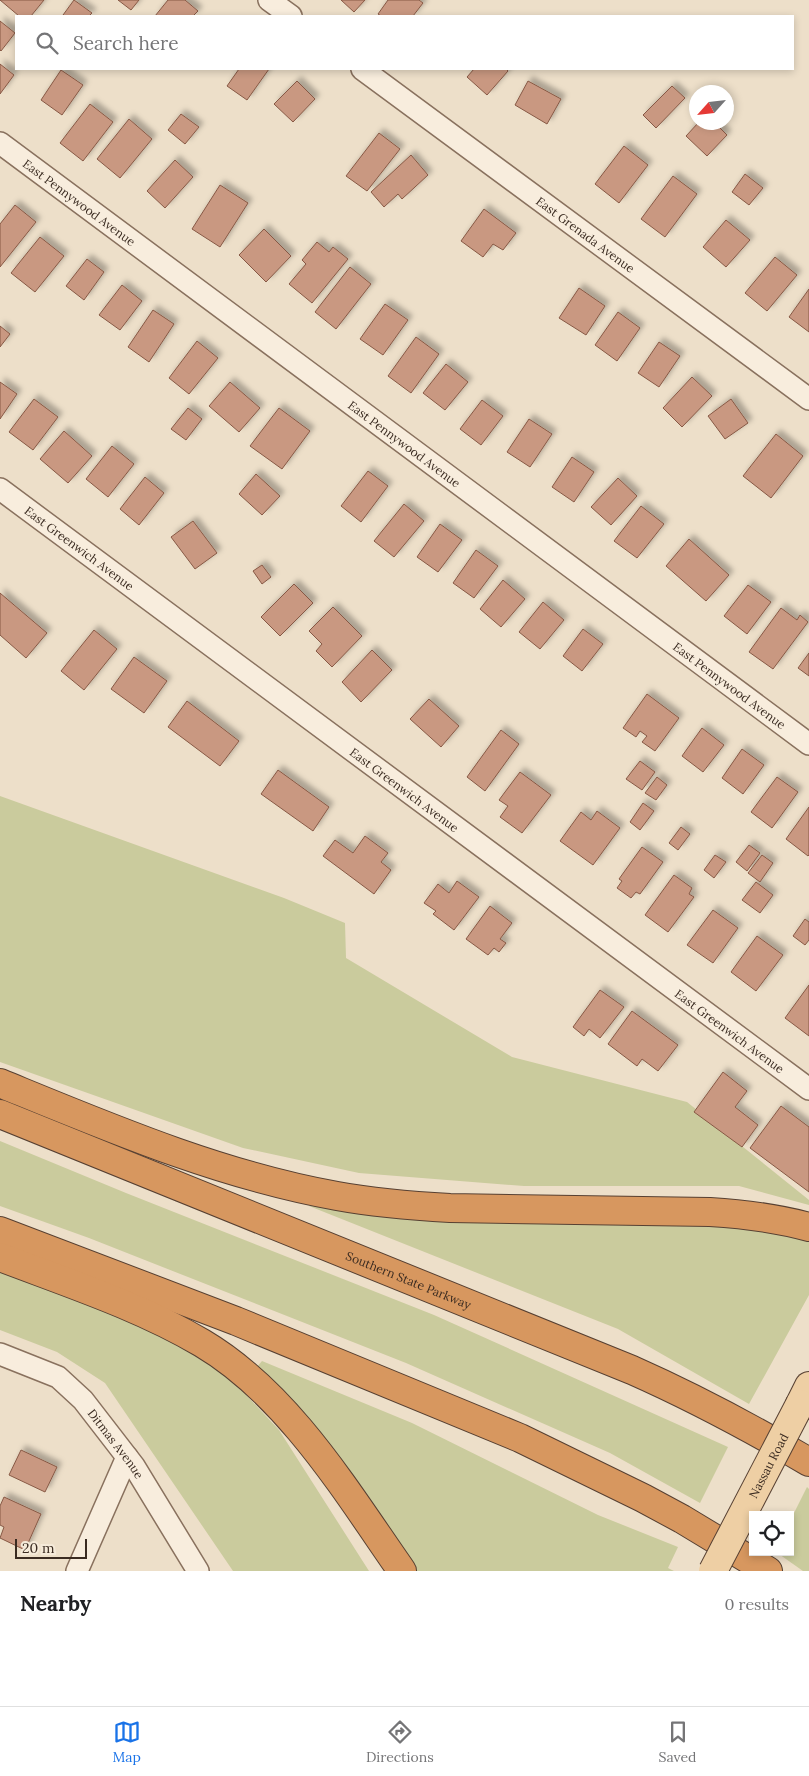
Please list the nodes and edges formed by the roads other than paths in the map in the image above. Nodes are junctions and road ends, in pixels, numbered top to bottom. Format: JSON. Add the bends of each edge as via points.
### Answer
{"nodes":[{"id":1,"x":269,"y":0,"type":"edge"},
{"id":2,"x":290,"y":15,"type":"edge"},
{"id":3,"x":363,"y":70,"type":"edge"},
{"id":4,"x":0,"y":144,"type":"edge"},
{"id":5,"x":809,"y":399,"type":"edge"},
{"id":6,"x":0,"y":489,"type":"edge"},
{"id":7,"x":809,"y":744,"type":"edge"},
{"id":8,"x":0,"y":1083,"type":"edge"},
{"id":9,"x":809,"y":1089,"type":"edge"},
{"id":10,"x":0,"y":1114,"type":"edge"},
{"id":11,"x":809,"y":1226,"type":"edge"},
{"id":12,"x":0,"y":1231,"type":"edge"},
{"id":13,"x":0,"y":1257,"type":"edge"},
{"id":14,"x":0,"y":1354,"type":"edge"},
{"id":15,"x":804,"y":1395,"type":"edge"},
{"id":16,"x":126,"y":1456,"type":"junction"},
{"id":17,"x":809,"y":1462,"type":"edge"},
{"id":18,"x":77,"y":1571,"type":"edge"},
{"id":19,"x":198,"y":1571,"type":"edge"},
{"id":20,"x":402,"y":1571,"type":"edge"},
{"id":21,"x":713,"y":1571,"type":"edge"},
{"id":22,"x":768,"y":1571,"type":"edge"}],
"edges":[{"from":1,"to":2,"type":"street"},
{"from":3,"to":5,"type":"street","name":"East Grenada Avenue"},
{"from":4,"to":7,"type":"street","name":"East Pennywood Avenue"},
{"from":6,"to":9,"type":"street","name":"East Greenwich Avenue"},
{"from":8,"to":11,"type":"highway","via":[[161,1147],[254,1176],[337,1196],[450,1208],[730,1213]]},
{"from":10,"to":17,"type":"highway","name":"Southern State Parkway","via":[[684,1392]]},
{"from":12,"to":22,"type":"highway","via":[[292,1343],[520,1438],[643,1498]]},
{"from":13,"to":20,"type":"highway","via":[[150,1316],[202,1343],[236,1368],[263,1391],[302,1433]]},
{"from":14,"to":16,"type":"street","name":"Ditmas Avenue","via":[[58,1377],[83,1400]]},
{"from":15,"to":21,"type":"main road","name":"Nassau Road","bridge":true},
{"from":16,"to":18,"type":"street"},
{"from":16,"to":19,"type":"street","name":"Ditmas Avenue"}]}
